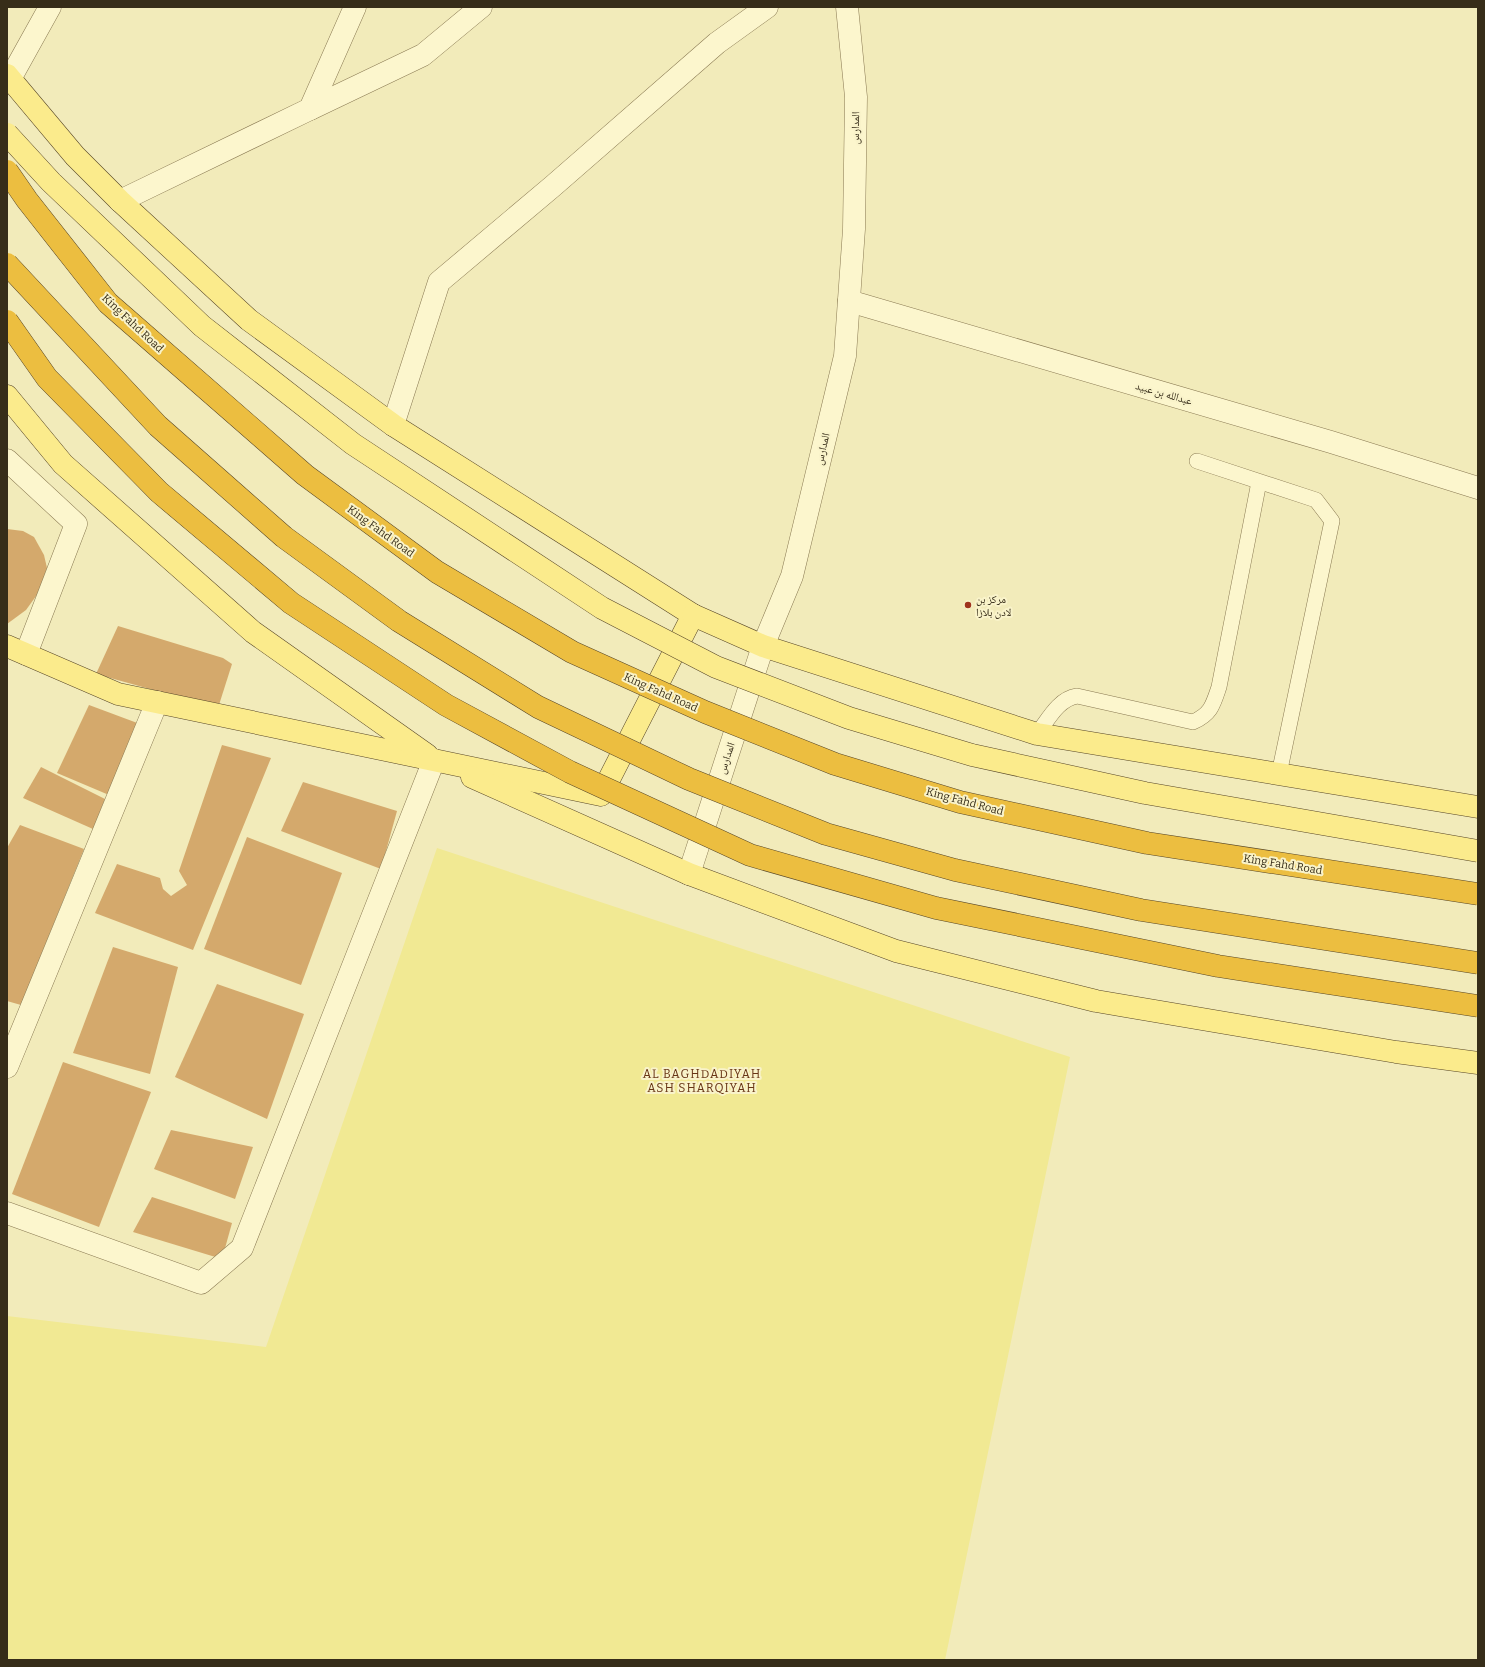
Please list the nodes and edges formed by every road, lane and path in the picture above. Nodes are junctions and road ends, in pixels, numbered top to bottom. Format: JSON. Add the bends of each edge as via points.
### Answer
{"nodes":[{"id":1,"x":50,"y":7,"type":"edge"},
{"id":2,"x":355,"y":7,"type":"edge"},
{"id":3,"x":481,"y":7,"type":"edge"},
{"id":4,"x":767,"y":7,"type":"edge"},
{"id":5,"x":847,"y":7,"type":"edge"},
{"id":6,"x":8,"y":77,"type":"edge"},
{"id":7,"x":310,"y":109,"type":"junction"},
{"id":8,"x":7,"y":134,"type":"edge"},
{"id":9,"x":7,"y":171,"type":"edge"},
{"id":10,"x":120,"y":201,"type":"junction"},
{"id":11,"x":7,"y":264,"type":"edge"},
{"id":12,"x":849,"y":301,"type":"junction"},
{"id":13,"x":7,"y":321,"type":"edge"},
{"id":14,"x":7,"y":396,"type":"edge"},
{"id":15,"x":393,"y":425,"type":"junction"},
{"id":16,"x":7,"y":460,"type":"edge"},
{"id":17,"x":1197,"y":461,"type":"dead end"},
{"id":18,"x":1260,"y":482,"type":"junction"},
{"id":19,"x":1478,"y":488,"type":"edge"},
{"id":20,"x":693,"y":615,"type":"junction"},
{"id":21,"x":763,"y":646,"type":"junction"},
{"id":22,"x":16,"y":650,"type":"edge"},
{"id":23,"x":157,"y":702,"type":"junction"},
{"id":24,"x":1037,"y":734,"type":"junction"},
{"id":25,"x":434,"y":760,"type":"junction"},
{"id":26,"x":1279,"y":774,"type":"junction"},
{"id":27,"x":1478,"y":806,"type":"edge"},
{"id":28,"x":1478,"y":850,"type":"edge"},
{"id":29,"x":689,"y":874,"type":"junction"},
{"id":30,"x":1478,"y":894,"type":"edge"},
{"id":31,"x":1478,"y":963,"type":"edge"},
{"id":32,"x":1478,"y":1006,"type":"edge"},
{"id":33,"x":1478,"y":1063,"type":"edge"},
{"id":34,"x":7,"y":1067,"type":"edge"},
{"id":35,"x":7,"y":1213,"type":"edge"}],
"edges":[{"from":1,"to":6,"type":"street"},
{"from":2,"to":7,"type":"street"},
{"from":3,"to":7,"type":"street","via":[[423,55]]},
{"from":4,"to":15,"type":"street","via":[[716,43],[439,282]]},
{"from":5,"to":12,"type":"street","name":"المدارس","via":[[856,97],[854,228]]},
{"from":6,"to":10,"type":"main road","via":[[75,156]]},
{"from":7,"to":10,"type":"street"},
{"from":8,"to":28,"type":"main road","bridge":true,"via":[[51,182],[202,326],[353,444],[602,608],[716,667],[849,718],[972,755],[1145,793]]},
{"from":9,"to":30,"type":"highway","name":"King Fahd Road","bridge":true,"via":[[108,303],[305,475],[437,572],[572,652],[705,712],[835,764],[960,802],[1147,843]]},
{"from":10,"to":15,"type":"main road","via":[[249,320]]},
{"from":11,"to":31,"type":"highway","bridge":true,"via":[[158,426],[284,537],[399,621],[538,707],[689,779],[826,834],[955,870],[1141,910]]},
{"from":12,"to":19,"type":"street","name":"عبدالله بن عبيد","via":[[1331,442]]},
{"from":12,"to":21,"type":"street","name":"المدارس","via":[[844,356],[792,576]]},
{"from":13,"to":32,"type":"highway","bridge":true,"via":[[47,378],[159,492],[291,604],[446,705],[570,772],[750,855],[936,908],[1218,966]]},
{"from":14,"to":25,"type":"main road","via":[[63,464],[253,632]]},
{"from":15,"to":20,"type":"main road"},
{"from":16,"to":22,"type":"street","via":[[76,524]]},
{"from":17,"to":18,"type":"lane"},
{"from":18,"to":24,"type":"lane","via":[[1219,687],[1205,716],[1193,722],[1077,696],[1061,702]]},
{"from":18,"to":26,"type":"lane","via":[[1316,500],[1332,520]]},
{"from":20,"to":21,"type":"main road"},
{"from":20,"to":25,"type":"main road","via":[[601,794]]},
{"from":21,"to":24,"type":"main road"},
{"from":21,"to":29,"type":"street","name":"المدارس"},
{"from":22,"to":23,"type":"main road","via":[[118,694]]},
{"from":23,"to":25,"type":"main road"},
{"from":23,"to":34,"type":"street"},
{"from":24,"to":26,"type":"main road"},
{"from":25,"to":29,"type":"main road"},
{"from":25,"to":35,"type":"street","via":[[242,1248],[201,1283]]},
{"from":26,"to":27,"type":"main road"},
{"from":29,"to":33,"type":"main road","via":[[896,951],[1096,1001],[1396,1052]]}]}
